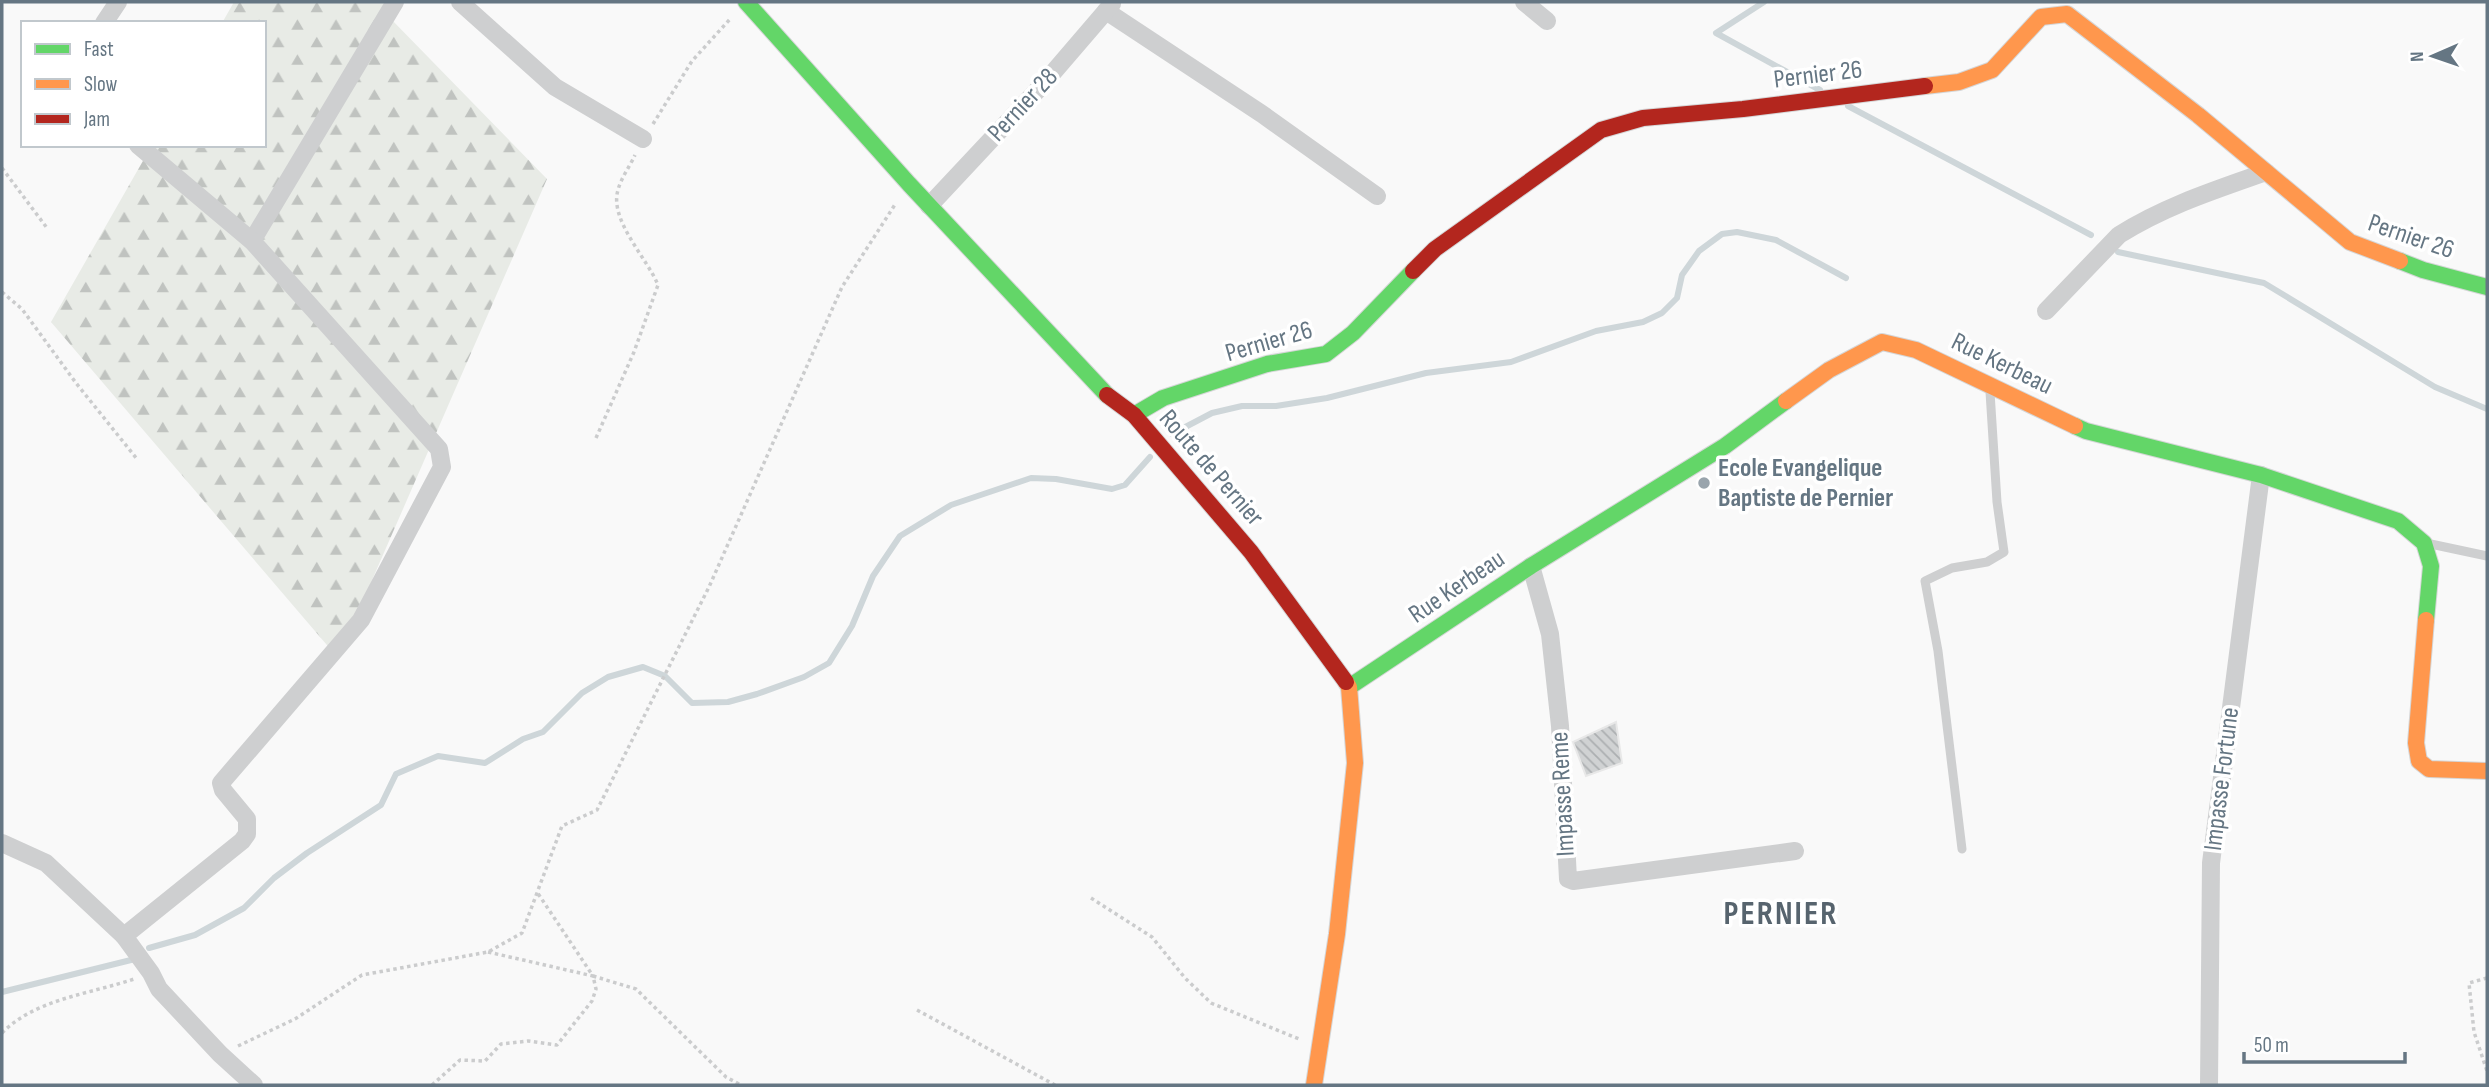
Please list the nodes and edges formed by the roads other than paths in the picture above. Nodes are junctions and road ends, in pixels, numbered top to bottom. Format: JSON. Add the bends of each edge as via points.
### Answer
{"nodes":[{"id":1,"x":118,"y":2,"type":"edge"},
{"id":2,"x":395,"y":2,"type":"edge"},
{"id":3,"x":460,"y":2,"type":"edge"},
{"id":4,"x":746,"y":2,"type":"edge"},
{"id":5,"x":1524,"y":2,"type":"edge"},
{"id":6,"x":1110,"y":6,"type":"edge"},
{"id":7,"x":105,"y":21,"type":"edge"},
{"id":8,"x":1547,"y":21,"type":"dead end"},
{"id":9,"x":643,"y":139,"type":"road end"},
{"id":10,"x":140,"y":147,"type":"edge"},
{"id":11,"x":2266,"y":172,"type":"junction"},
{"id":12,"x":1377,"y":196,"type":"dead end"},
{"id":13,"x":929,"y":206,"type":"junction"},
{"id":14,"x":252,"y":241,"type":"junction"},
{"id":15,"x":2487,"y":287,"type":"edge"},
{"id":16,"x":2046,"y":311,"type":"dead end"},
{"id":17,"x":1990,"y":387,"type":"junction"},
{"id":18,"x":1134,"y":415,"type":"junction"},
{"id":19,"x":2261,"y":475,"type":"junction"},
{"id":20,"x":2424,"y":542,"type":"junction"},
{"id":21,"x":2487,"y":556,"type":"edge"},
{"id":22,"x":1531,"y":566,"type":"junction"},
{"id":23,"x":1349,"y":688,"type":"junction"},
{"id":24,"x":2487,"y":771,"type":"edge"},
{"id":25,"x":2,"y":843,"type":"edge"},
{"id":26,"x":1962,"y":849,"type":"dead end"},
{"id":27,"x":1795,"y":851,"type":"dead end"},
{"id":28,"x":124,"y":936,"type":"junction"},
{"id":29,"x":254,"y":1085,"type":"edge"},
{"id":30,"x":1314,"y":1085,"type":"edge"},
{"id":31,"x":2209,"y":1085,"type":"edge"}],
"edges":[{"from":1,"to":7,"type":"street"},
{"from":2,"to":14,"type":"street"},
{"from":3,"to":9,"type":"street","via":[[555,87]]},
{"from":4,"to":13,"type":"street","name":"Route de Pernier"},
{"from":5,"to":8,"type":"street"},
{"from":6,"to":12,"type":"street"},
{"from":6,"to":13,"type":"street","name":"Pernier 28"},
{"from":10,"to":14,"type":"street"},
{"from":11,"to":15,"type":"street","name":"Pernier 26","via":[[2350,242],[2423,270]]},
{"from":11,"to":16,"type":"street","via":[[2182,202],[2119,235]]},
{"from":11,"to":18,"type":"street","name":"Pernier 26","via":[[2067,14],[2041,17],[1992,70],[1959,82],[1643,118],[1601,130],[1435,249],[1353,333],[1326,354],[1267,365],[1163,398]]},
{"from":13,"to":18,"type":"street","name":"Route de Pernier","via":[[1104,393]]},
{"from":14,"to":28,"type":"street","via":[[439,449],[442,467],[361,620],[221,783],[247,820],[247,834]]},
{"from":17,"to":19,"type":"street","name":"Rue Kerbeau","via":[[2086,431]]},
{"from":17,"to":22,"type":"street","name":"Rue Kerbeau","via":[[1916,350],[1882,342],[1829,370],[1725,446]]},
{"from":17,"to":26,"type":"lane","via":[[2004,552],[1987,562],[1952,568],[1925,581]]},
{"from":18,"to":23,"type":"street","name":"Route de Pernier","via":[[1251,552]]},
{"from":19,"to":20,"type":"street","name":"Rue Kerbeau","via":[[2398,521]]},
{"from":19,"to":31,"type":"street","name":"Impasse Fortune","via":[[2211,863]]},
{"from":20,"to":21,"type":"lane"},
{"from":20,"to":24,"type":"street","via":[[2431,566],[2416,743],[2419,761],[2429,769]]},
{"from":22,"to":23,"type":"street","name":"Rue Kerbeau"},
{"from":22,"to":27,"type":"street","name":"Impasse Reme","via":[[1550,634],[1568,879]]},
{"from":23,"to":30,"type":"street","via":[[1355,763],[1337,934]]},
{"from":25,"to":28,"type":"street","via":[[46,863]]},
{"from":28,"to":29,"type":"street","via":[[159,989]]}]}
